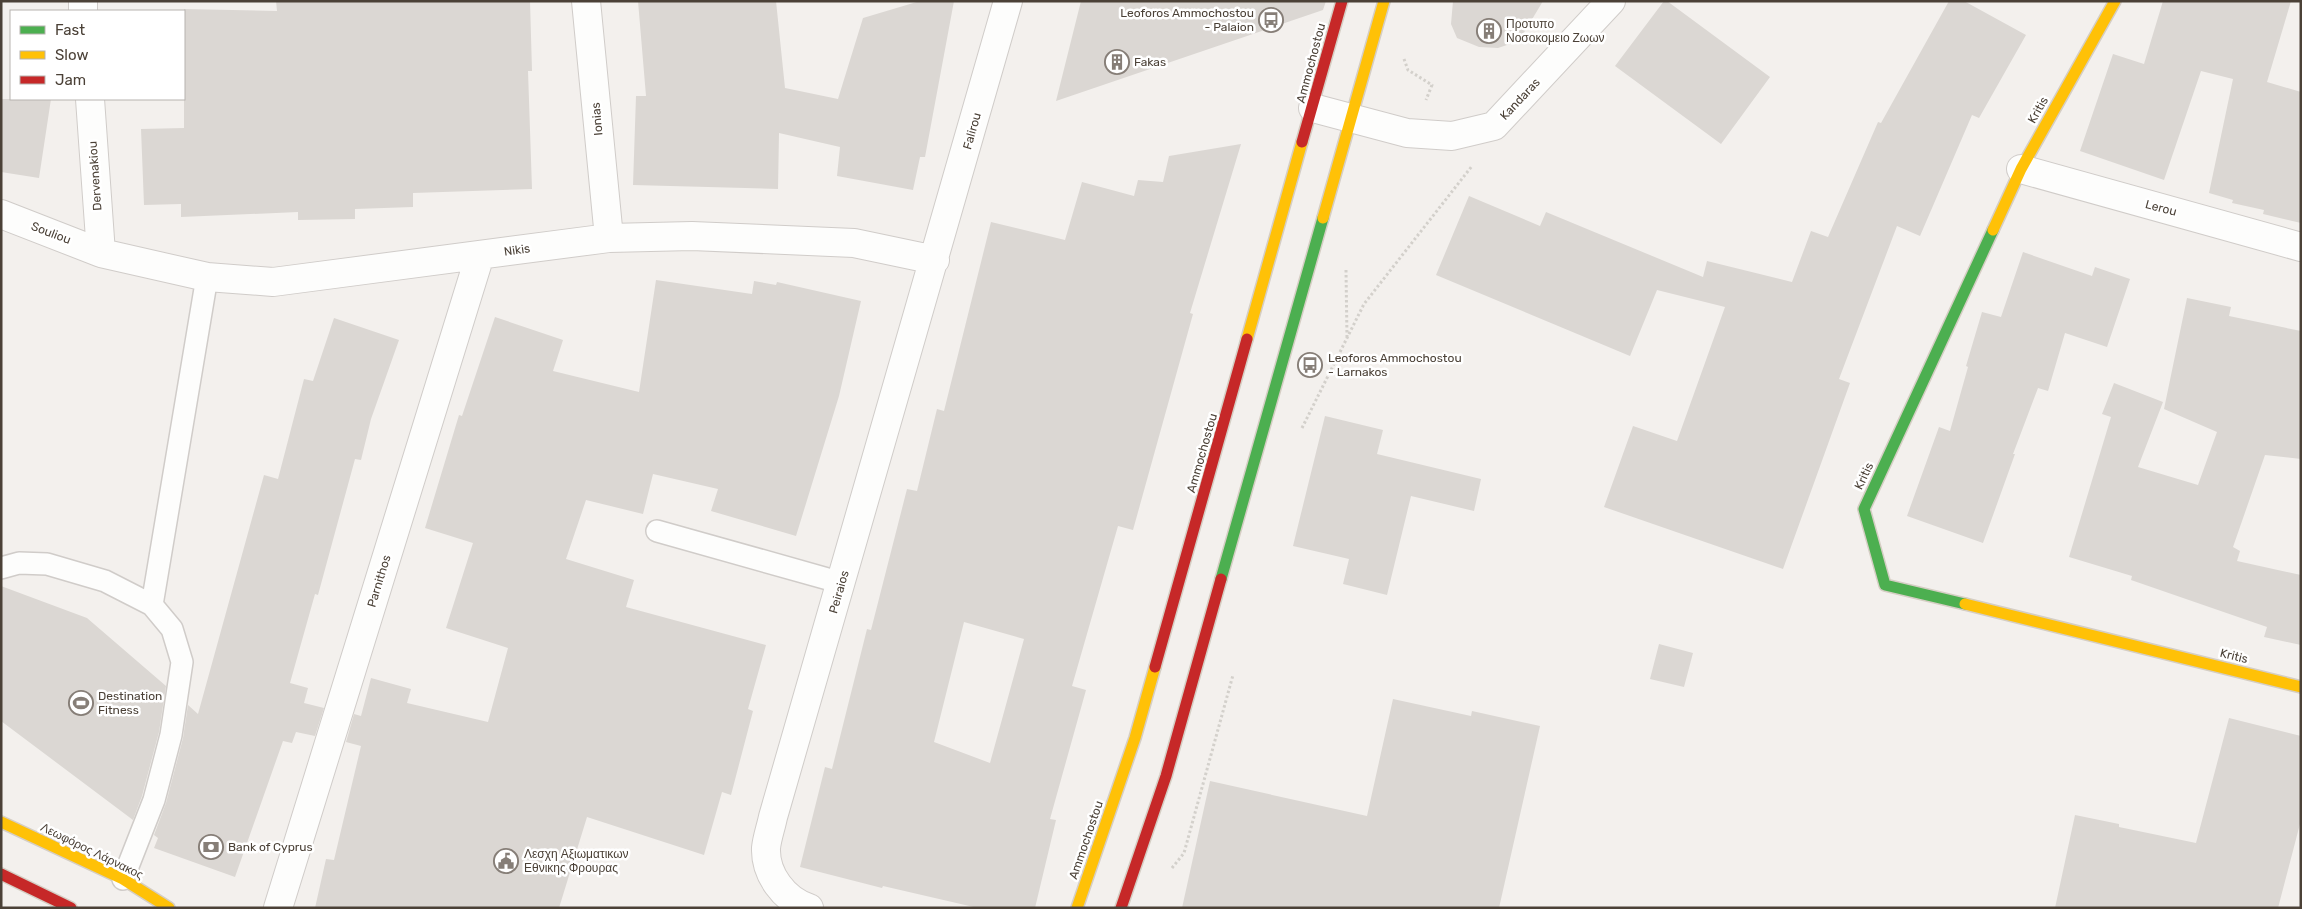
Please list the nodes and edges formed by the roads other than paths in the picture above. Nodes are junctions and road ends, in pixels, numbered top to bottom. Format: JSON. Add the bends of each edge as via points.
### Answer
{"nodes":[{"id":1,"x":586,"y":1,"type":"edge"},
{"id":2,"x":1008,"y":1,"type":"edge"},
{"id":3,"x":1342,"y":1,"type":"edge"},
{"id":4,"x":1384,"y":1,"type":"edge"},
{"id":5,"x":1611,"y":1,"type":"edge"},
{"id":6,"x":2115,"y":1,"type":"edge"},
{"id":7,"x":90,"y":100,"type":"edge"},
{"id":8,"x":1313,"y":108,"type":"junction"},
{"id":9,"x":1353,"y":118,"type":"junction"},
{"id":10,"x":2020,"y":170,"type":"junction"},
{"id":11,"x":1,"y":214,"type":"edge"},
{"id":12,"x":609,"y":238,"type":"junction"},
{"id":13,"x":2301,"y":247,"type":"edge"},
{"id":14,"x":101,"y":253,"type":"junction"},
{"id":15,"x":480,"y":255,"type":"junction"},
{"id":16,"x":935,"y":260,"type":"junction"},
{"id":17,"x":207,"y":277,"type":"junction"},
{"id":18,"x":657,"y":531,"type":"dead end"},
{"id":19,"x":1,"y":568,"type":"edge"},
{"id":20,"x":842,"y":582,"type":"junction"},
{"id":21,"x":152,"y":606,"type":"junction"},
{"id":22,"x":2301,"y":687,"type":"edge"},
{"id":23,"x":1,"y":822,"type":"edge"},
{"id":24,"x":1,"y":874,"type":"edge"},
{"id":25,"x":123,"y":879,"type":"junction"},
{"id":26,"x":71,"y":908,"type":"edge"},
{"id":27,"x":169,"y":908,"type":"edge"},
{"id":28,"x":278,"y":908,"type":"edge"},
{"id":29,"x":809,"y":908,"type":"edge"},
{"id":30,"x":1077,"y":908,"type":"edge"},
{"id":31,"x":1121,"y":908,"type":"edge"}],
"edges":[{"from":1,"to":12,"type":"street","name":"Ionias"},
{"from":2,"to":16,"type":"street","name":"Falirou"},
{"from":3,"to":8,"type":"main road","name":"Ammochostou"},
{"from":4,"to":9,"type":"main road"},
{"from":5,"to":9,"type":"street","name":"Kandaras","via":[[1494,126],[1452,136],[1407,132]]},
{"from":6,"to":10,"type":"main road","name":"Kritis"},
{"from":7,"to":14,"type":"street","name":"Dervenakiou"},
{"from":8,"to":9,"type":"street","name":"Kandaras"},
{"from":8,"to":30,"type":"main road","name":"Ammochostou","via":[[1135,738]]},
{"from":9,"to":31,"type":"main road","via":[[1166,776]]},
{"from":10,"to":13,"type":"street","name":"Lerou"},
{"from":10,"to":22,"type":"main road","name":"Kritis","via":[[1864,509],[1886,585]]},
{"from":11,"to":14,"type":"street","name":"Souliou"},
{"from":12,"to":15,"type":"street","name":"Nikis"},
{"from":12,"to":16,"type":"street","name":"Nikis","via":[[692,236],[854,243]]},
{"from":14,"to":17,"type":"street","name":"Nikis"},
{"from":15,"to":17,"type":"street","name":"Nikis","via":[[273,282]]},
{"from":15,"to":28,"type":"street","name":"Parnithos"},
{"from":16,"to":20,"type":"street","name":"Peiraios"},
{"from":17,"to":21,"type":"lane"},
{"from":18,"to":20,"type":"lane"},
{"from":19,"to":21,"type":"lane","via":[[19,563],[47,564],[105,581]]},
{"from":20,"to":29,"type":"street","name":"Peiraios","via":[[766,847],[769,870],[784,894]]},
{"from":21,"to":25,"type":"lane","via":[[172,629],[182,662],[170,735],[154,800]]},
{"from":23,"to":25,"type":"main road","name":"Λεωφόρος Λάρνακος"},
{"from":24,"to":26,"type":"main road"},
{"from":25,"to":27,"type":"main road","name":"Λεωφόρος Λάρνακος"}]}
